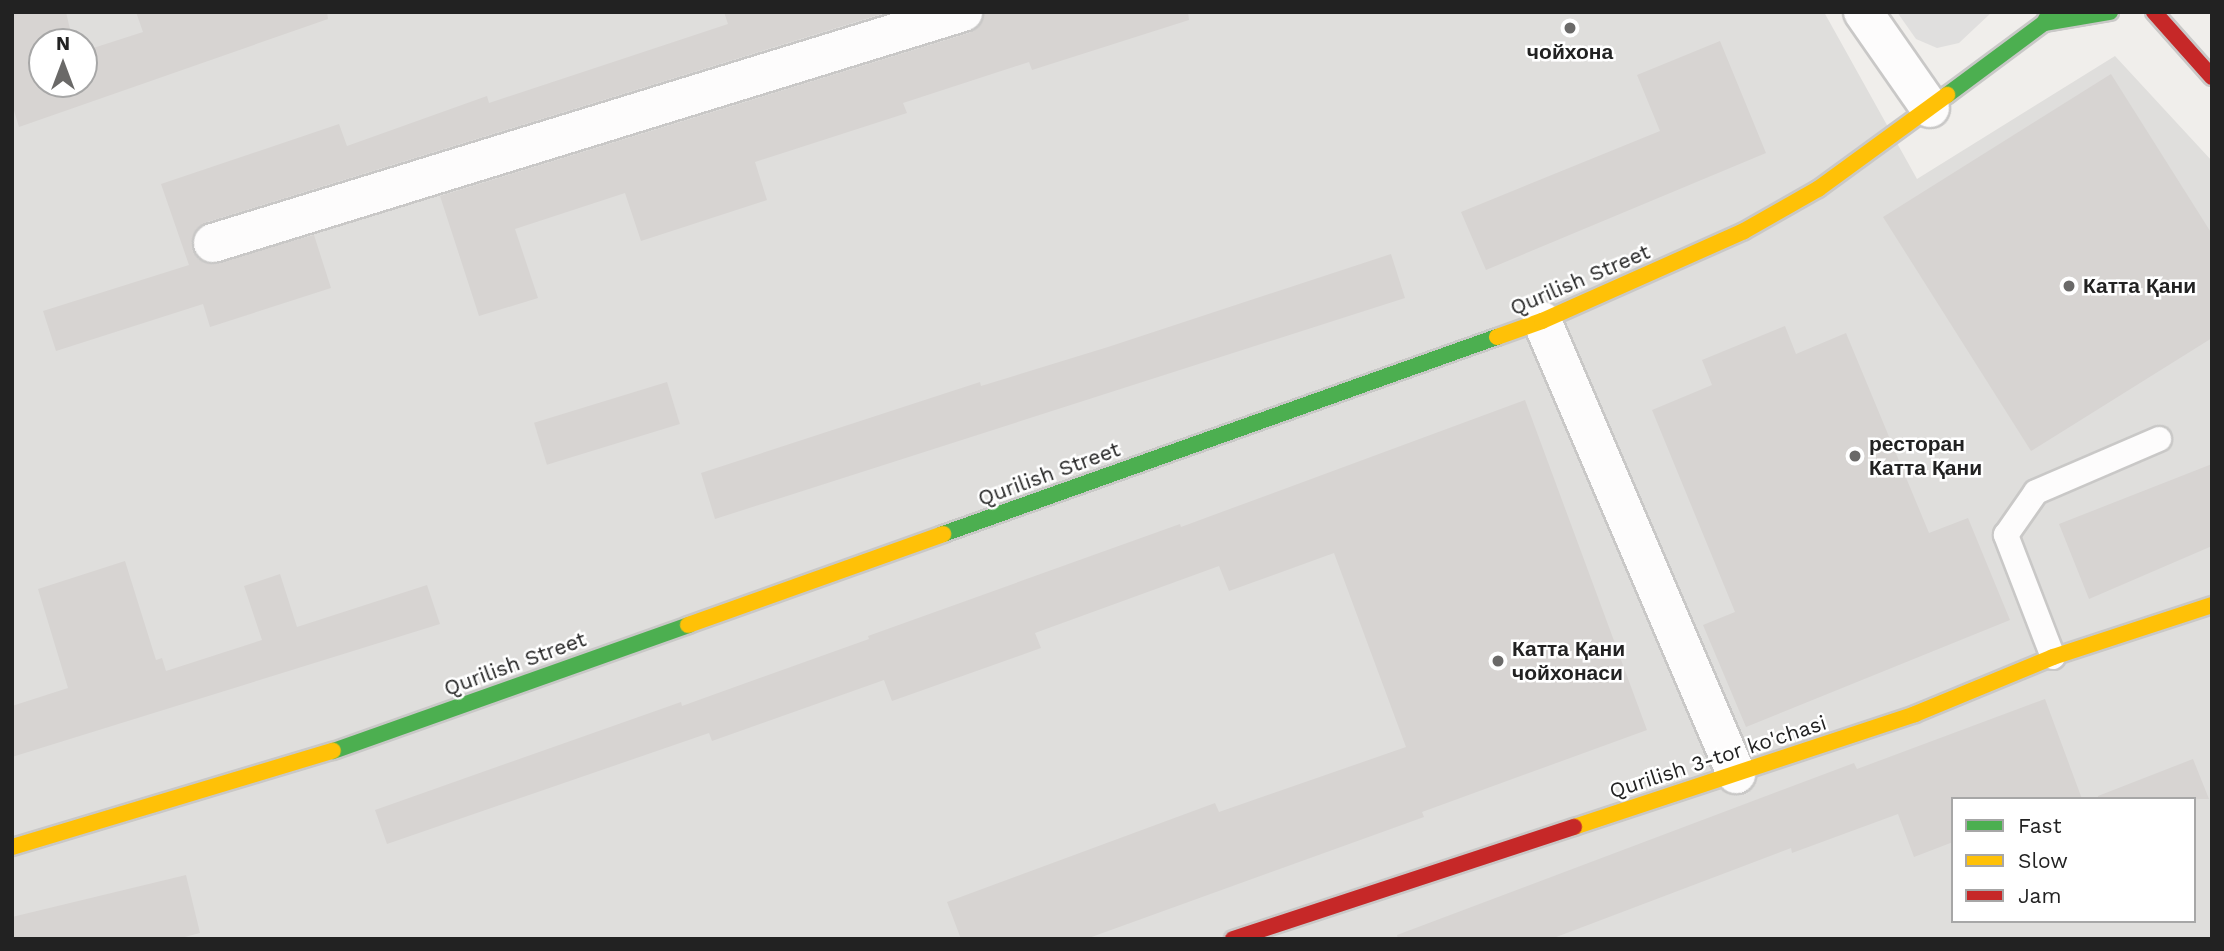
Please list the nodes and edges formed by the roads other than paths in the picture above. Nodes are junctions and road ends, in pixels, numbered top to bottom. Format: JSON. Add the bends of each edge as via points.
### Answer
{"nodes":[{"id":1,"x":963,"y":12,"type":"edge"},
{"id":2,"x":1863,"y":12,"type":"edge"},
{"id":3,"x":2110,"y":12,"type":"edge"},
{"id":4,"x":2154,"y":12,"type":"edge"},
{"id":5,"x":2047,"y":18,"type":"edge"},
{"id":6,"x":2212,"y":77,"type":"edge"},
{"id":7,"x":1930,"y":107,"type":"junction"},
{"id":8,"x":213,"y":243,"type":"dead end"},
{"id":9,"x":1542,"y":321,"type":"junction"},
{"id":10,"x":2159,"y":439,"type":"dead end"},
{"id":11,"x":2212,"y":605,"type":"edge"},
{"id":12,"x":2053,"y":657,"type":"junction"},
{"id":13,"x":1736,"y":774,"type":"junction"},
{"id":14,"x":12,"y":847,"type":"edge"},
{"id":15,"x":1233,"y":939,"type":"edge"}],
"edges":[{"from":1,"to":8,"type":"street"},
{"from":2,"to":7,"type":"street"},
{"from":3,"to":5,"type":"street","name":"Qurilish Street"},
{"from":4,"to":6,"type":"street"},
{"from":5,"to":7,"type":"street","name":"Qurilish Street"},
{"from":7,"to":9,"type":"street","name":"Qurilish Street","via":[[1818,189],[1744,232]]},
{"from":9,"to":13,"type":"street"},
{"from":9,"to":14,"type":"street","name":"Qurilish Street","via":[[334,751]]},
{"from":10,"to":12,"type":"lane","via":[[2036,492],[2006,535]]},
{"from":11,"to":12,"type":"street","name":"Qurilish 3-tor ko'chasi"},
{"from":12,"to":13,"type":"street","name":"Qurilish 3-tor ko'chasi","via":[[1916,714]]},
{"from":13,"to":15,"type":"street","name":"Qurilish 3-tor ko'chasi"}]}
